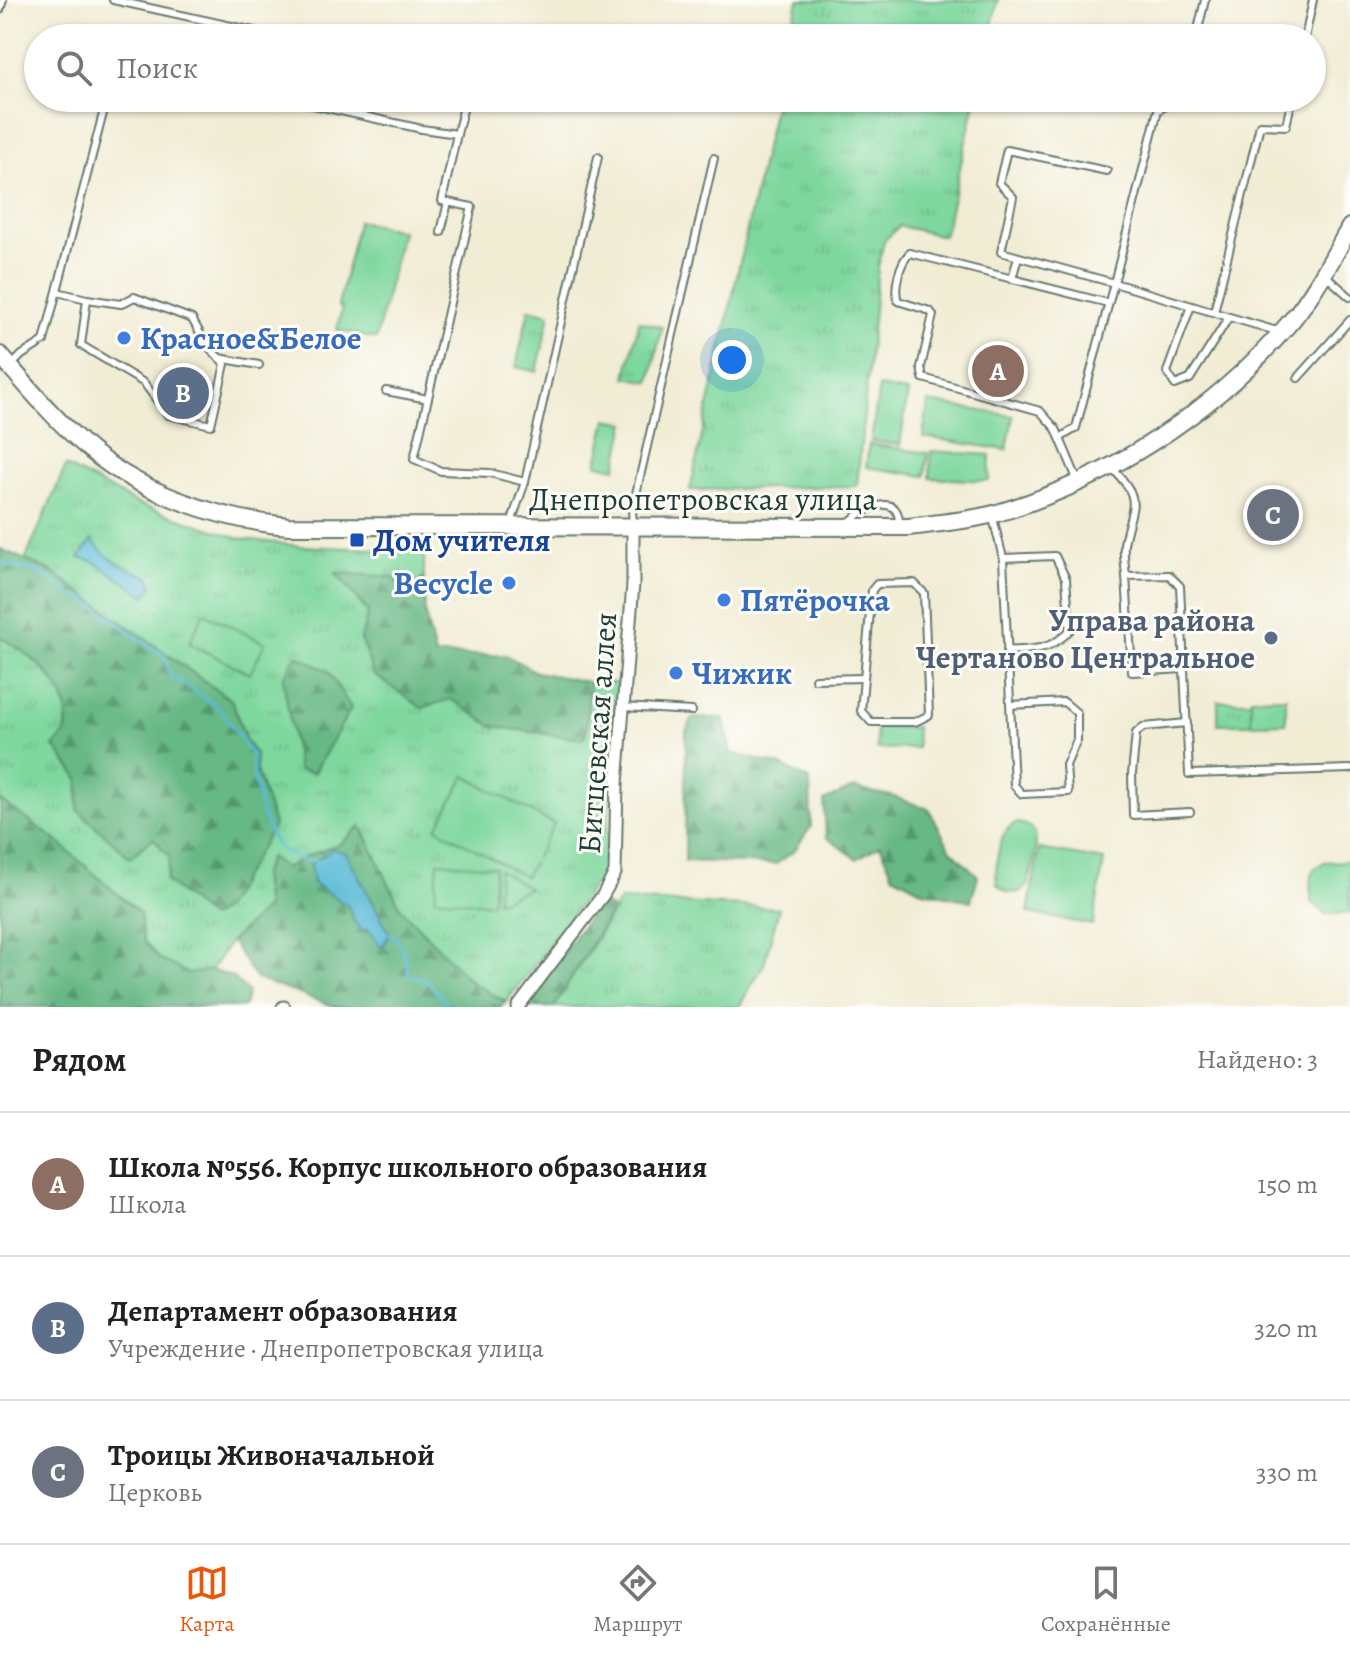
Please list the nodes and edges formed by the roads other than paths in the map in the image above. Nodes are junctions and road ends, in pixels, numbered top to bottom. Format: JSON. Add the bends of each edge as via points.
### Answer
{"nodes":[{"id":1,"x":3,"y":0,"type":"edge"},
{"id":2,"x":113,"y":0,"type":"edge"},
{"id":3,"x":1205,"y":0,"type":"edge"},
{"id":4,"x":1313,"y":0,"type":"edge"},
{"id":5,"x":0,"y":10,"type":"edge"},
{"id":6,"x":222,"y":24,"type":"edge"},
{"id":7,"x":1199,"y":24,"type":"edge"},
{"id":8,"x":1308,"y":24,"type":"edge"},
{"id":9,"x":103,"y":112,"type":"edge"},
{"id":10,"x":345,"y":112,"type":"edge"},
{"id":11,"x":462,"y":112,"type":"edge"},
{"id":12,"x":1157,"y":112,"type":"edge"},
{"id":13,"x":1289,"y":112,"type":"edge"},
{"id":14,"x":457,"y":134,"type":"junction"},
{"id":15,"x":598,"y":157,"type":"dead end"},
{"id":16,"x":714,"y":158,"type":"dead end"},
{"id":17,"x":1107,"y":171,"type":"dead end"},
{"id":18,"x":448,"y":202,"type":"junction"},
{"id":19,"x":1350,"y":227,"type":"edge"},
{"id":20,"x":441,"y":232,"type":"dead end"},
{"id":21,"x":1018,"y":257,"type":"junction"},
{"id":22,"x":1324,"y":274,"type":"junction"},
{"id":23,"x":1012,"y":279,"type":"junction"},
{"id":24,"x":1114,"y":283,"type":"junction"},
{"id":25,"x":57,"y":292,"type":"junction"},
{"id":26,"x":1350,"y":297,"type":"edge"},
{"id":27,"x":87,"y":299,"type":"junction"},
{"id":28,"x":1108,"y":303,"type":"junction"},
{"id":29,"x":1191,"y":306,"type":"junction"},
{"id":30,"x":1214,"y":312,"type":"junction"},
{"id":31,"x":1229,"y":317,"type":"junction"},
{"id":32,"x":1350,"y":320,"type":"edge"},
{"id":33,"x":1281,"y":332,"type":"junction"},
{"id":34,"x":219,"y":358,"type":"junction"},
{"id":35,"x":5,"y":360,"type":"edge"},
{"id":36,"x":259,"y":365,"type":"dead end"},
{"id":37,"x":1298,"y":378,"type":"dead end"},
{"id":38,"x":386,"y":391,"type":"dead end"},
{"id":39,"x":428,"y":399,"type":"junction"},
{"id":40,"x":1060,"y":438,"type":"junction"},
{"id":41,"x":1111,"y":466,"type":"junction"},
{"id":42,"x":525,"y":482,"type":"junction"},
{"id":43,"x":1079,"y":482,"type":"junction"},
{"id":44,"x":992,"y":514,"type":"junction"},
{"id":45,"x":510,"y":527,"type":"junction"},
{"id":46,"x":633,"y":527,"type":"junction"},
{"id":47,"x":1003,"y":558,"type":"junction"},
{"id":48,"x":1126,"y":576,"type":"junction"},
{"id":49,"x":1007,"y":651,"type":"junction"},
{"id":50,"x":1184,"y":669,"type":"junction"},
{"id":51,"x":864,"y":678,"type":"junction"},
{"id":52,"x":815,"y":679,"type":"dead end"},
{"id":53,"x":1011,"y":705,"type":"junction"},
{"id":54,"x":623,"y":707,"type":"junction"},
{"id":55,"x":692,"y":711,"type":"dead end"},
{"id":56,"x":1187,"y":723,"type":"junction"},
{"id":57,"x":1350,"y":769,"type":"edge"},
{"id":58,"x":1190,"y":812,"type":"dead end"},
{"id":59,"x":518,"y":1007,"type":"edge"}],
"edges":[{"from":1,"to":5,"type":"lane"},
{"from":2,"to":6,"type":"lane"},
{"from":3,"to":7,"type":"lane"},
{"from":4,"to":8,"type":"lane"},
{"from":9,"to":25,"type":"lane"},
{"from":10,"to":14,"type":"lane"},
{"from":11,"to":14,"type":"lane"},
{"from":12,"to":24,"type":"lane"},
{"from":13,"to":30,"type":"lane","via":[[1286,126],[1260,125]]},
{"from":14,"to":18,"type":"lane","via":[[442,201]]},
{"from":15,"to":42,"type":"lane"},
{"from":16,"to":46,"type":"lane","via":[[632,511]]},
{"from":17,"to":21,"type":"lane","via":[[1007,150],[999,183],[1013,197],[1001,252]]},
{"from":18,"to":20,"type":"lane"},
{"from":18,"to":39,"type":"lane","via":[[472,207]]},
{"from":19,"to":22,"type":"street","name":"Днепропетровская улица"},
{"from":21,"to":23,"type":"lane"},
{"from":21,"to":24,"type":"lane"},
{"from":22,"to":26,"type":"lane"},
{"from":22,"to":33,"type":"street","name":"Днепропетровская улица"},
{"from":23,"to":28,"type":"lane"},
{"from":23,"to":40,"type":"lane","via":[[910,253],[896,298],[933,315],[923,378],[1040,411]]},
{"from":24,"to":28,"type":"lane"},
{"from":24,"to":29,"type":"lane"},
{"from":25,"to":27,"type":"lane"},
{"from":25,"to":35,"type":"lane","via":[[44,341]]},
{"from":27,"to":34,"type":"lane","via":[[121,304],[134,297],[192,319]]},
{"from":27,"to":34,"type":"lane","via":[[81,345],[144,383],[168,415],[211,425],[225,364]]},
{"from":28,"to":40,"type":"lane","via":[[1076,428]]},
{"from":29,"to":30,"type":"lane"},
{"from":29,"to":31,"type":"lane","via":[[1167,372],[1175,385],[1190,379]]},
{"from":30,"to":31,"type":"lane"},
{"from":31,"to":33,"type":"lane"},
{"from":32,"to":37,"type":"lane"},
{"from":33,"to":41,"type":"street","name":"Днепропетровская улица","via":[[1203,407]]},
{"from":34,"to":36,"type":"lane"},
{"from":35,"to":45,"type":"street","name":"Днепропетровская улица","via":[[82,444],[139,483],[192,506],[289,526]]},
{"from":38,"to":39,"type":"lane"},
{"from":39,"to":42,"type":"lane","via":[[414,459],[441,471],[490,473]]},
{"from":40,"to":43,"type":"lane"},
{"from":41,"to":43,"type":"street","name":"Днепропетровская улица"},
{"from":41,"to":48,"type":"lane","via":[[1135,500],[1124,547]]},
{"from":42,"to":45,"type":"lane"},
{"from":43,"to":44,"type":"street","name":"Днепропетровская улица"},
{"from":44,"to":46,"type":"street","name":"Днепропетровская улица","via":[[900,527]]},
{"from":44,"to":47,"type":"lane"},
{"from":45,"to":46,"type":"street","name":"Днепропетровская улица"},
{"from":46,"to":54,"type":"street","name":"Битцевская аллея"},
{"from":47,"to":49,"type":"lane"},
{"from":47,"to":49,"type":"lane","via":[[1055,556],[1066,579],[1070,630],[1057,644]]},
{"from":48,"to":50,"type":"lane","via":[[1169,575],[1180,586]]},
{"from":48,"to":50,"type":"lane","via":[[1132,672]]},
{"from":49,"to":53,"type":"lane"},
{"from":50,"to":56,"type":"lane"},
{"from":51,"to":51,"type":"lane","via":[[872,590],[877,584],[914,583],[924,593],[929,715],[915,722],[871,722],[861,711]]},
{"from":51,"to":52,"type":"lane"},
{"from":53,"to":53,"type":"lane","via":[[1064,702],[1077,713],[1077,740],[1066,765],[1068,792],[1022,794],[1014,785]]},
{"from":54,"to":55,"type":"lane"},
{"from":54,"to":59,"type":"street","name":"Битцевская аллея","via":[[615,873]]},
{"from":56,"to":57,"type":"lane","via":[[1189,774]]},
{"from":56,"to":58,"type":"lane","via":[[1143,727],[1136,733],[1133,815]]}]}
